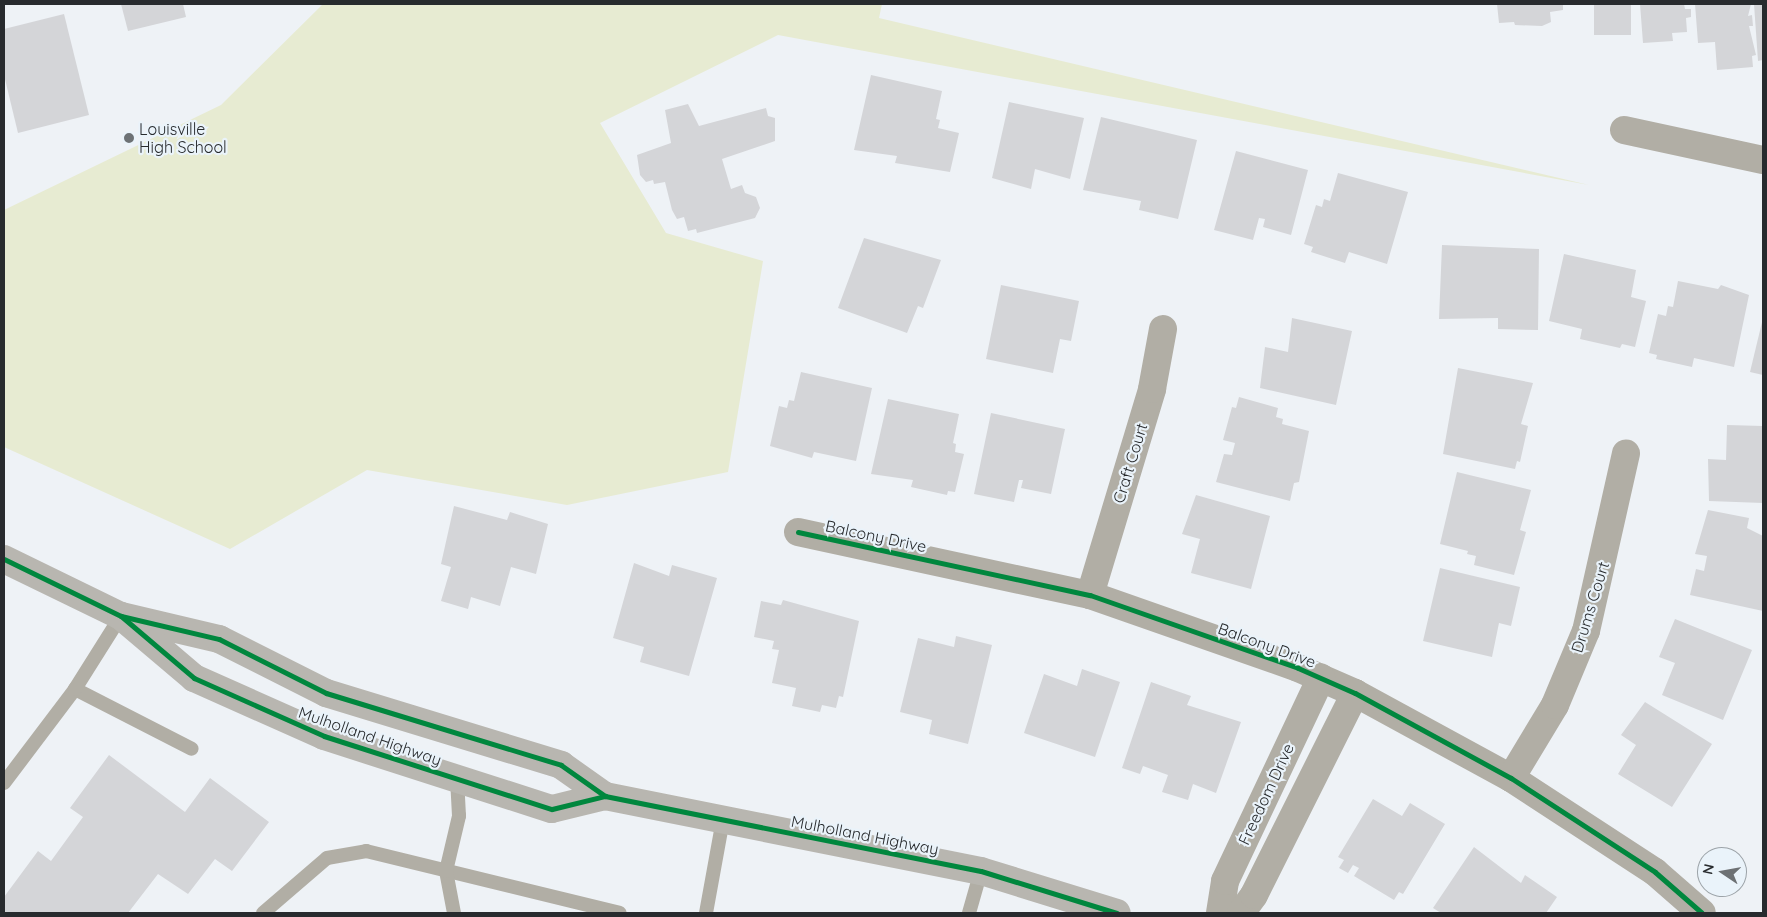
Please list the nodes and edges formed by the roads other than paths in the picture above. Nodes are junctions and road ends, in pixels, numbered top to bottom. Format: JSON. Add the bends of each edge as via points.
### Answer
{"nodes":[{"id":1,"x":1624,"y":130,"type":"dead end"},
{"id":2,"x":1763,"y":160,"type":"edge"},
{"id":3,"x":1163,"y":330,"type":"dead end"},
{"id":4,"x":1626,"y":453,"type":"dead end"},
{"id":5,"x":798,"y":532,"type":"dead end"},
{"id":6,"x":4,"y":559,"type":"edge"},
{"id":7,"x":1090,"y":594,"type":"junction"},
{"id":8,"x":121,"y":616,"type":"junction"},
{"id":9,"x":1321,"y":678,"type":"junction"},
{"id":10,"x":75,"y":689,"type":"junction"},
{"id":11,"x":1355,"y":693,"type":"junction"},
{"id":12,"x":192,"y":749,"type":"dead end"},
{"id":13,"x":1511,"y":778,"type":"junction"},
{"id":14,"x":457,"y":779,"type":"junction"},
{"id":15,"x":4,"y":783,"type":"edge"},
{"id":16,"x":605,"y":796,"type":"junction"},
{"id":17,"x":723,"y":819,"type":"junction"},
{"id":18,"x":446,"y":871,"type":"junction"},
{"id":19,"x":981,"y":871,"type":"junction"},
{"id":20,"x":263,"y":913,"type":"edge"},
{"id":21,"x":454,"y":913,"type":"edge"},
{"id":22,"x":620,"y":913,"type":"edge"},
{"id":23,"x":706,"y":913,"type":"edge"},
{"id":24,"x":969,"y":913,"type":"edge"},
{"id":25,"x":1114,"y":913,"type":"edge"},
{"id":26,"x":1220,"y":913,"type":"edge"},
{"id":27,"x":1241,"y":913,"type":"edge"},
{"id":28,"x":1702,"y":913,"type":"edge"}],
"edges":[{"from":1,"to":2,"type":"street"},
{"from":3,"to":7,"type":"street","name":"Craft Court","via":[[1152,389]]},
{"from":4,"to":13,"type":"street","name":"Drums Court","via":[[1586,631],[1555,705]]},
{"from":5,"to":7,"type":"street","name":"Balcony Drive"},
{"from":6,"to":8,"type":"main road","name":"Mulholland Highway"},
{"from":7,"to":9,"type":"street","name":"Balcony Drive"},
{"from":8,"to":10,"type":"lane"},
{"from":8,"to":14,"type":"main road","name":"Mulholland Highway","via":[[194,678],[324,736]]},
{"from":8,"to":16,"type":"main road","name":"Mulholland Highway","via":[[219,639],[326,692],[561,765]]},
{"from":9,"to":11,"type":"street","name":"Balcony Drive"},
{"from":9,"to":26,"type":"street","name":"Freedom Drive","via":[[1225,881]]},
{"from":10,"to":12,"type":"lane"},
{"from":10,"to":15,"type":"lane"},
{"from":11,"to":13,"type":"street","name":"Balcony Drive"},
{"from":11,"to":27,"type":"street","name":"Freedom Drive","via":[[1254,896]]},
{"from":13,"to":28,"type":"street","name":"Balcony Drive","via":[[1655,872]]},
{"from":14,"to":16,"type":"main road","name":"Mulholland Highway","via":[[552,809]]},
{"from":14,"to":18,"type":"lane","via":[[459,816]]},
{"from":16,"to":17,"type":"main road","name":"Mulholland Highway"},
{"from":17,"to":19,"type":"main road","name":"Mulholland Highway"},
{"from":17,"to":23,"type":"lane"},
{"from":18,"to":20,"type":"lane","via":[[366,852],[327,858]]},
{"from":18,"to":21,"type":"lane"},
{"from":18,"to":22,"type":"lane"},
{"from":19,"to":24,"type":"lane"},
{"from":19,"to":25,"type":"main road","name":"Mulholland Highway"}]}
